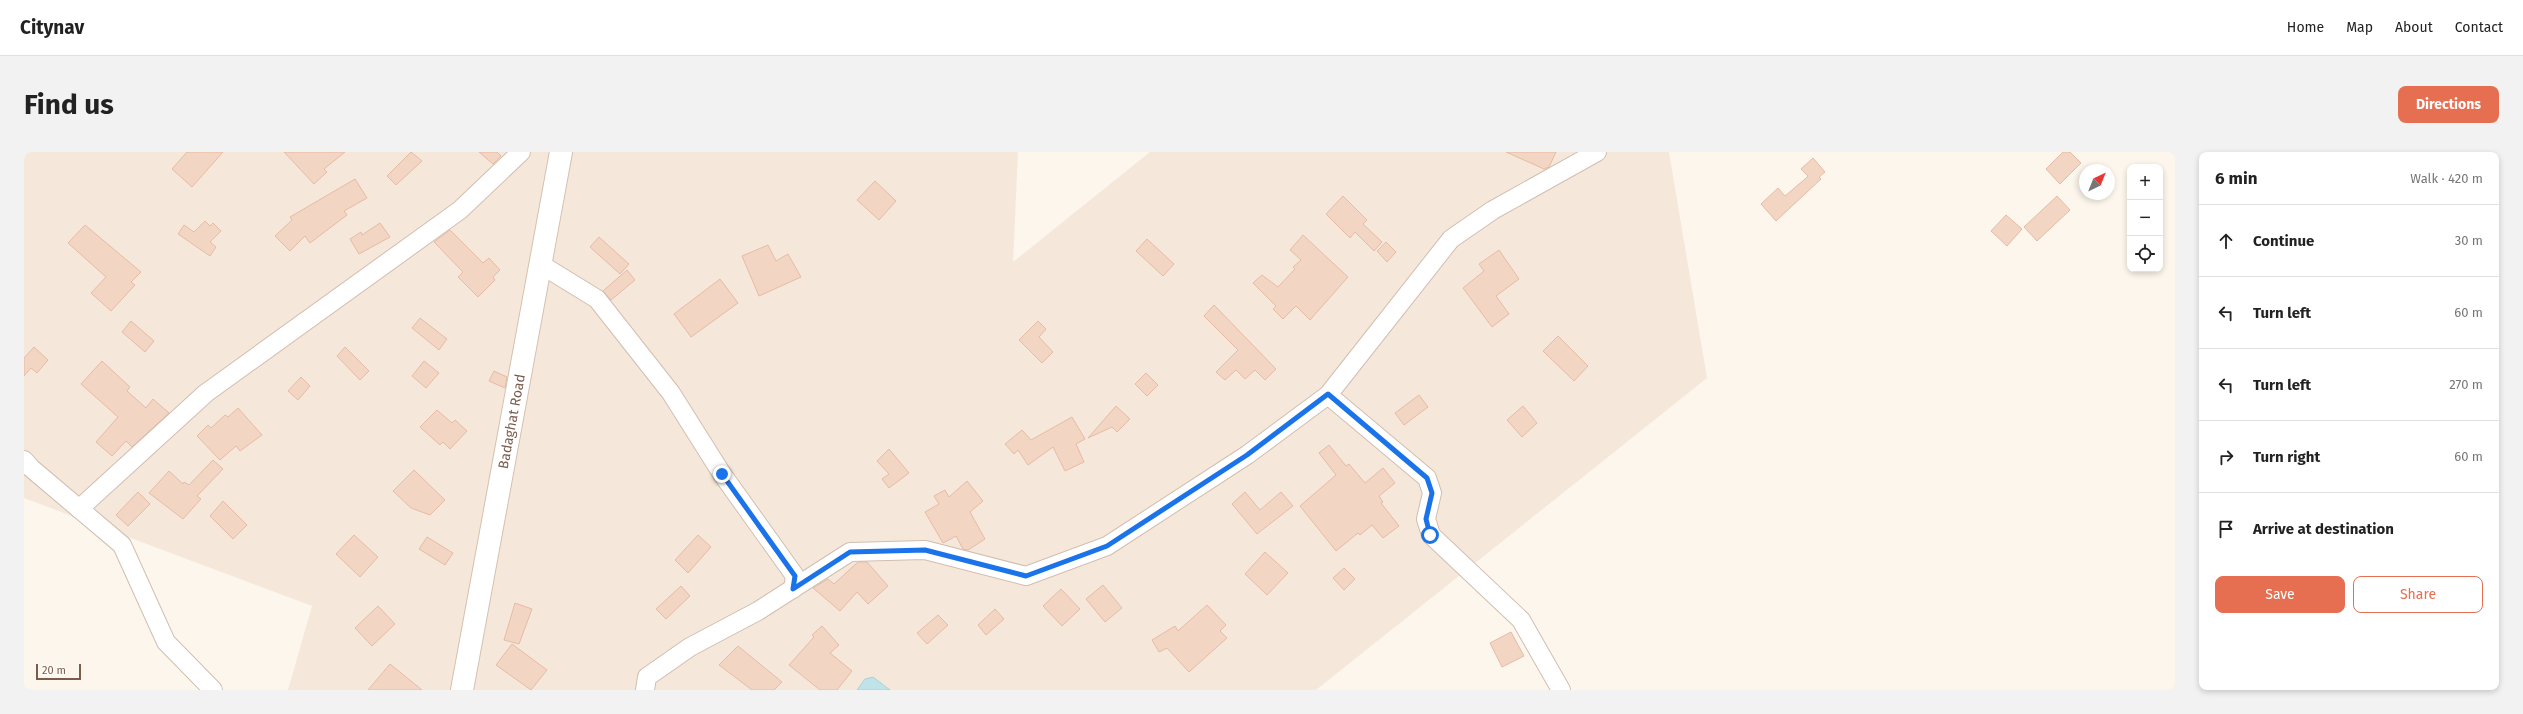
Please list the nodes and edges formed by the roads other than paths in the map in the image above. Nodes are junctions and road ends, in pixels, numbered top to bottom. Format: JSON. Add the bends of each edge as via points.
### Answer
{"nodes":[{"id":1,"x":521,"y":152,"type":"edge"},
{"id":2,"x":561,"y":152,"type":"edge"},
{"id":3,"x":1597,"y":152,"type":"edge"},
{"id":4,"x":540,"y":264,"type":"junction"},
{"id":5,"x":1328,"y":394,"type":"junction"},
{"id":6,"x":24,"y":460,"type":"edge"},
{"id":7,"x":79,"y":509,"type":"junction"},
{"id":8,"x":793,"y":589,"type":"junction"},
{"id":9,"x":213,"y":690,"type":"edge"},
{"id":10,"x":462,"y":690,"type":"edge"},
{"id":11,"x":645,"y":690,"type":"edge"},
{"id":12,"x":1561,"y":690,"type":"edge"}],
"edges":[{"from":1,"to":7,"type":"street","via":[[460,210],[206,393]]},
{"from":2,"to":4,"type":"main road","name":"Badaghat Road"},
{"from":3,"to":5,"type":"street","via":[[1493,210],[1451,239]]},
{"from":4,"to":8,"type":"street","via":[[597,299],[671,393],[722,474],[795,576]]},
{"from":4,"to":10,"type":"main road","name":"Badaghat Road"},
{"from":5,"to":8,"type":"street","via":[[1247,455],[1107,546],[1026,576],[925,550],[850,552]]},
{"from":5,"to":12,"type":"street","via":[[1427,478],[1432,493],[1426,519],[1430,535],[1521,620]]},
{"from":6,"to":7,"type":"street"},
{"from":7,"to":9,"type":"street","via":[[122,545],[166,642]]},
{"from":8,"to":11,"type":"street","via":[[690,647],[647,677]]}]}
